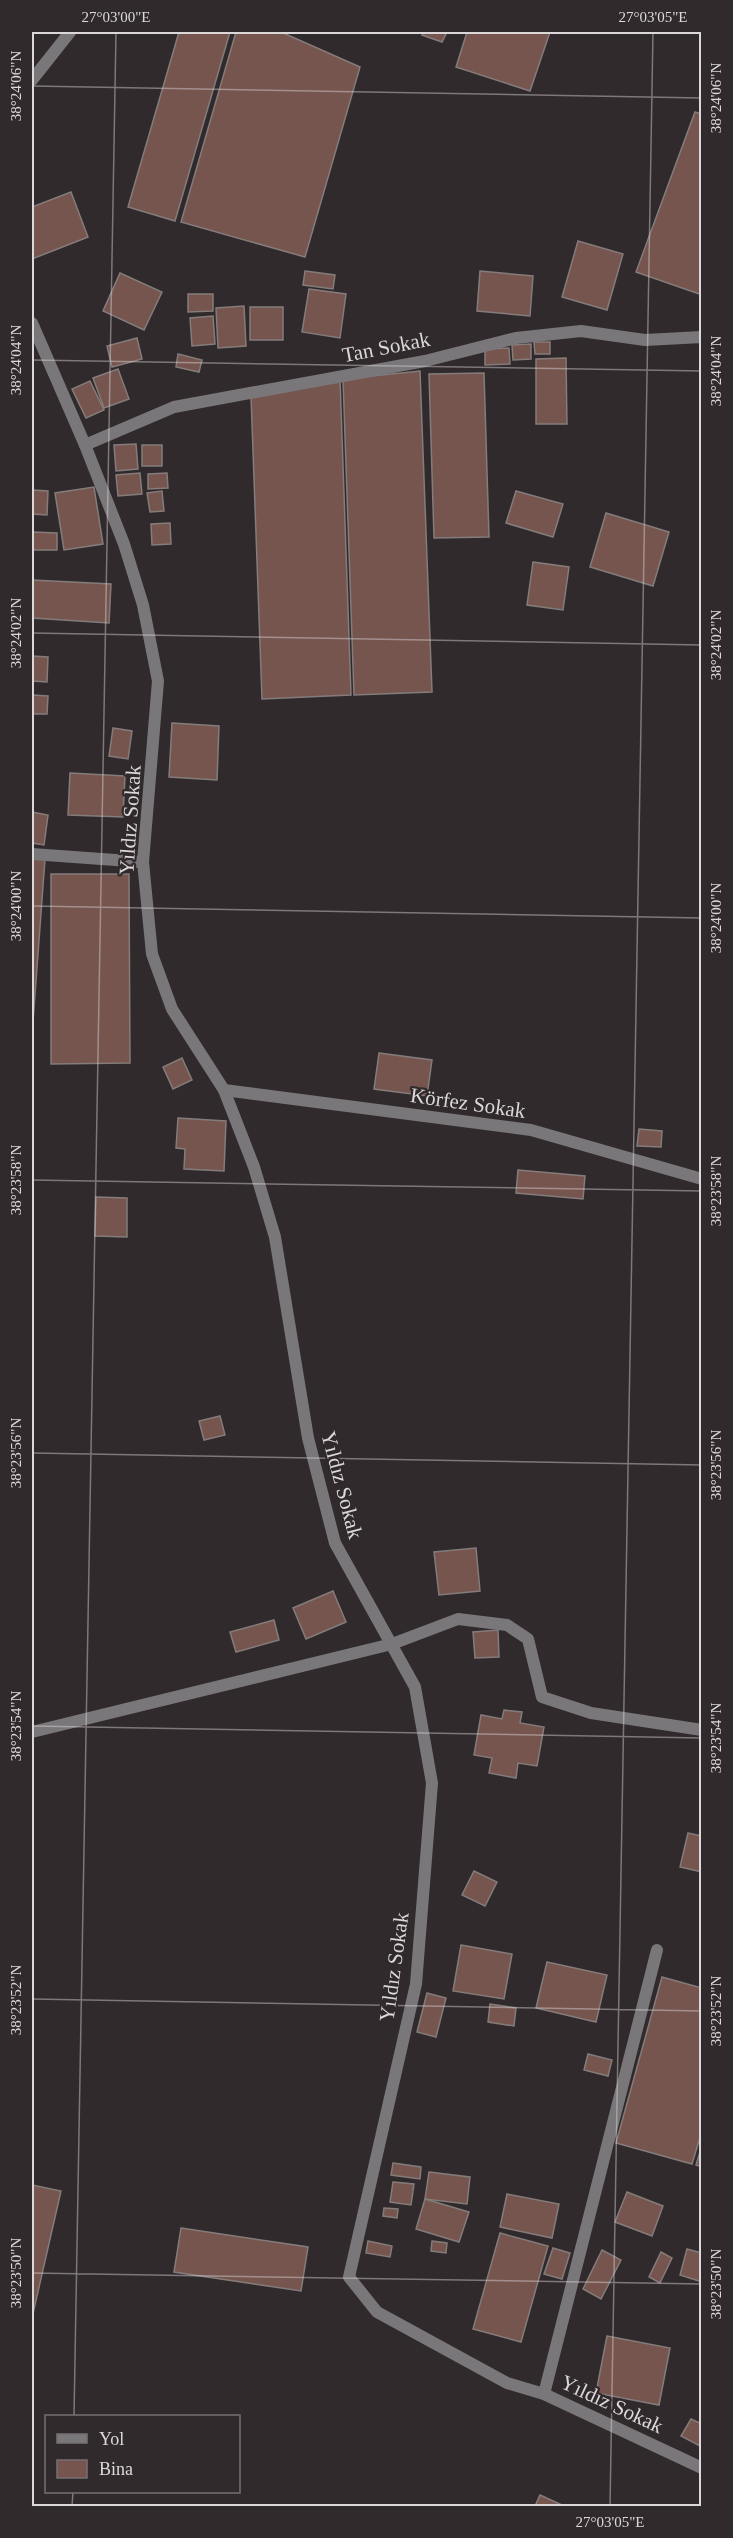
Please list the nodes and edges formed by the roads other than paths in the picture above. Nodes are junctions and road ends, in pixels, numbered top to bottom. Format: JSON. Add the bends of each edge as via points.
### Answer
{"nodes":[{"id":1,"x":70,"y":32,"type":"edge"},
{"id":2,"x":32,"y":80,"type":"edge"},
{"id":3,"x":32,"y":323,"type":"edge"},
{"id":4,"x":702,"y":337,"type":"edge"},
{"id":5,"x":86,"y":445,"type":"junction"},
{"id":6,"x":32,"y":854,"type":"edge"},
{"id":7,"x":143,"y":862,"type":"junction"},
{"id":8,"x":224,"y":1090,"type":"junction"},
{"id":9,"x":702,"y":1179,"type":"edge"},
{"id":10,"x":392,"y":1644,"type":"junction"},
{"id":11,"x":702,"y":1730,"type":"edge"},
{"id":12,"x":32,"y":1732,"type":"edge"},
{"id":13,"x":657,"y":1950,"type":"dead end"},
{"id":14,"x":544,"y":2394,"type":"junction"},
{"id":15,"x":702,"y":2468,"type":"edge"}],
"edges":[{"from":1,"to":2,"type":"street"},
{"from":3,"to":5,"type":"street","name":"Yıldız Sokak"},
{"from":4,"to":5,"type":"street","name":"Tan Sokak","via":[[645,340],[581,332],[516,338],[425,361],[174,406]]},
{"from":5,"to":7,"type":"street","name":"Yıldız Sokak","via":[[144,605],[158,681]]},
{"from":6,"to":7,"type":"street"},
{"from":7,"to":8,"type":"street","name":"Yıldız Sokak","via":[[153,954],[172,1009]]},
{"from":8,"to":9,"type":"street","name":"Körfez Sokak","via":[[531,1130]]},
{"from":8,"to":10,"type":"street","name":"Yıldız Sokak","via":[[254,1167],[275,1237],[308,1438],[335,1543]]},
{"from":10,"to":11,"type":"street","via":[[458,1619],[507,1625],[528,1639],[542,1697],[591,1713]]},
{"from":10,"to":12,"type":"street"},
{"from":10,"to":14,"type":"street","name":"Yıldız Sokak","via":[[415,1687],[432,1783],[416,1984],[349,2277],[377,2312],[507,2383]]},
{"from":13,"to":14,"type":"street"},
{"from":14,"to":15,"type":"street","name":"Yıldız Sokak"}]}
